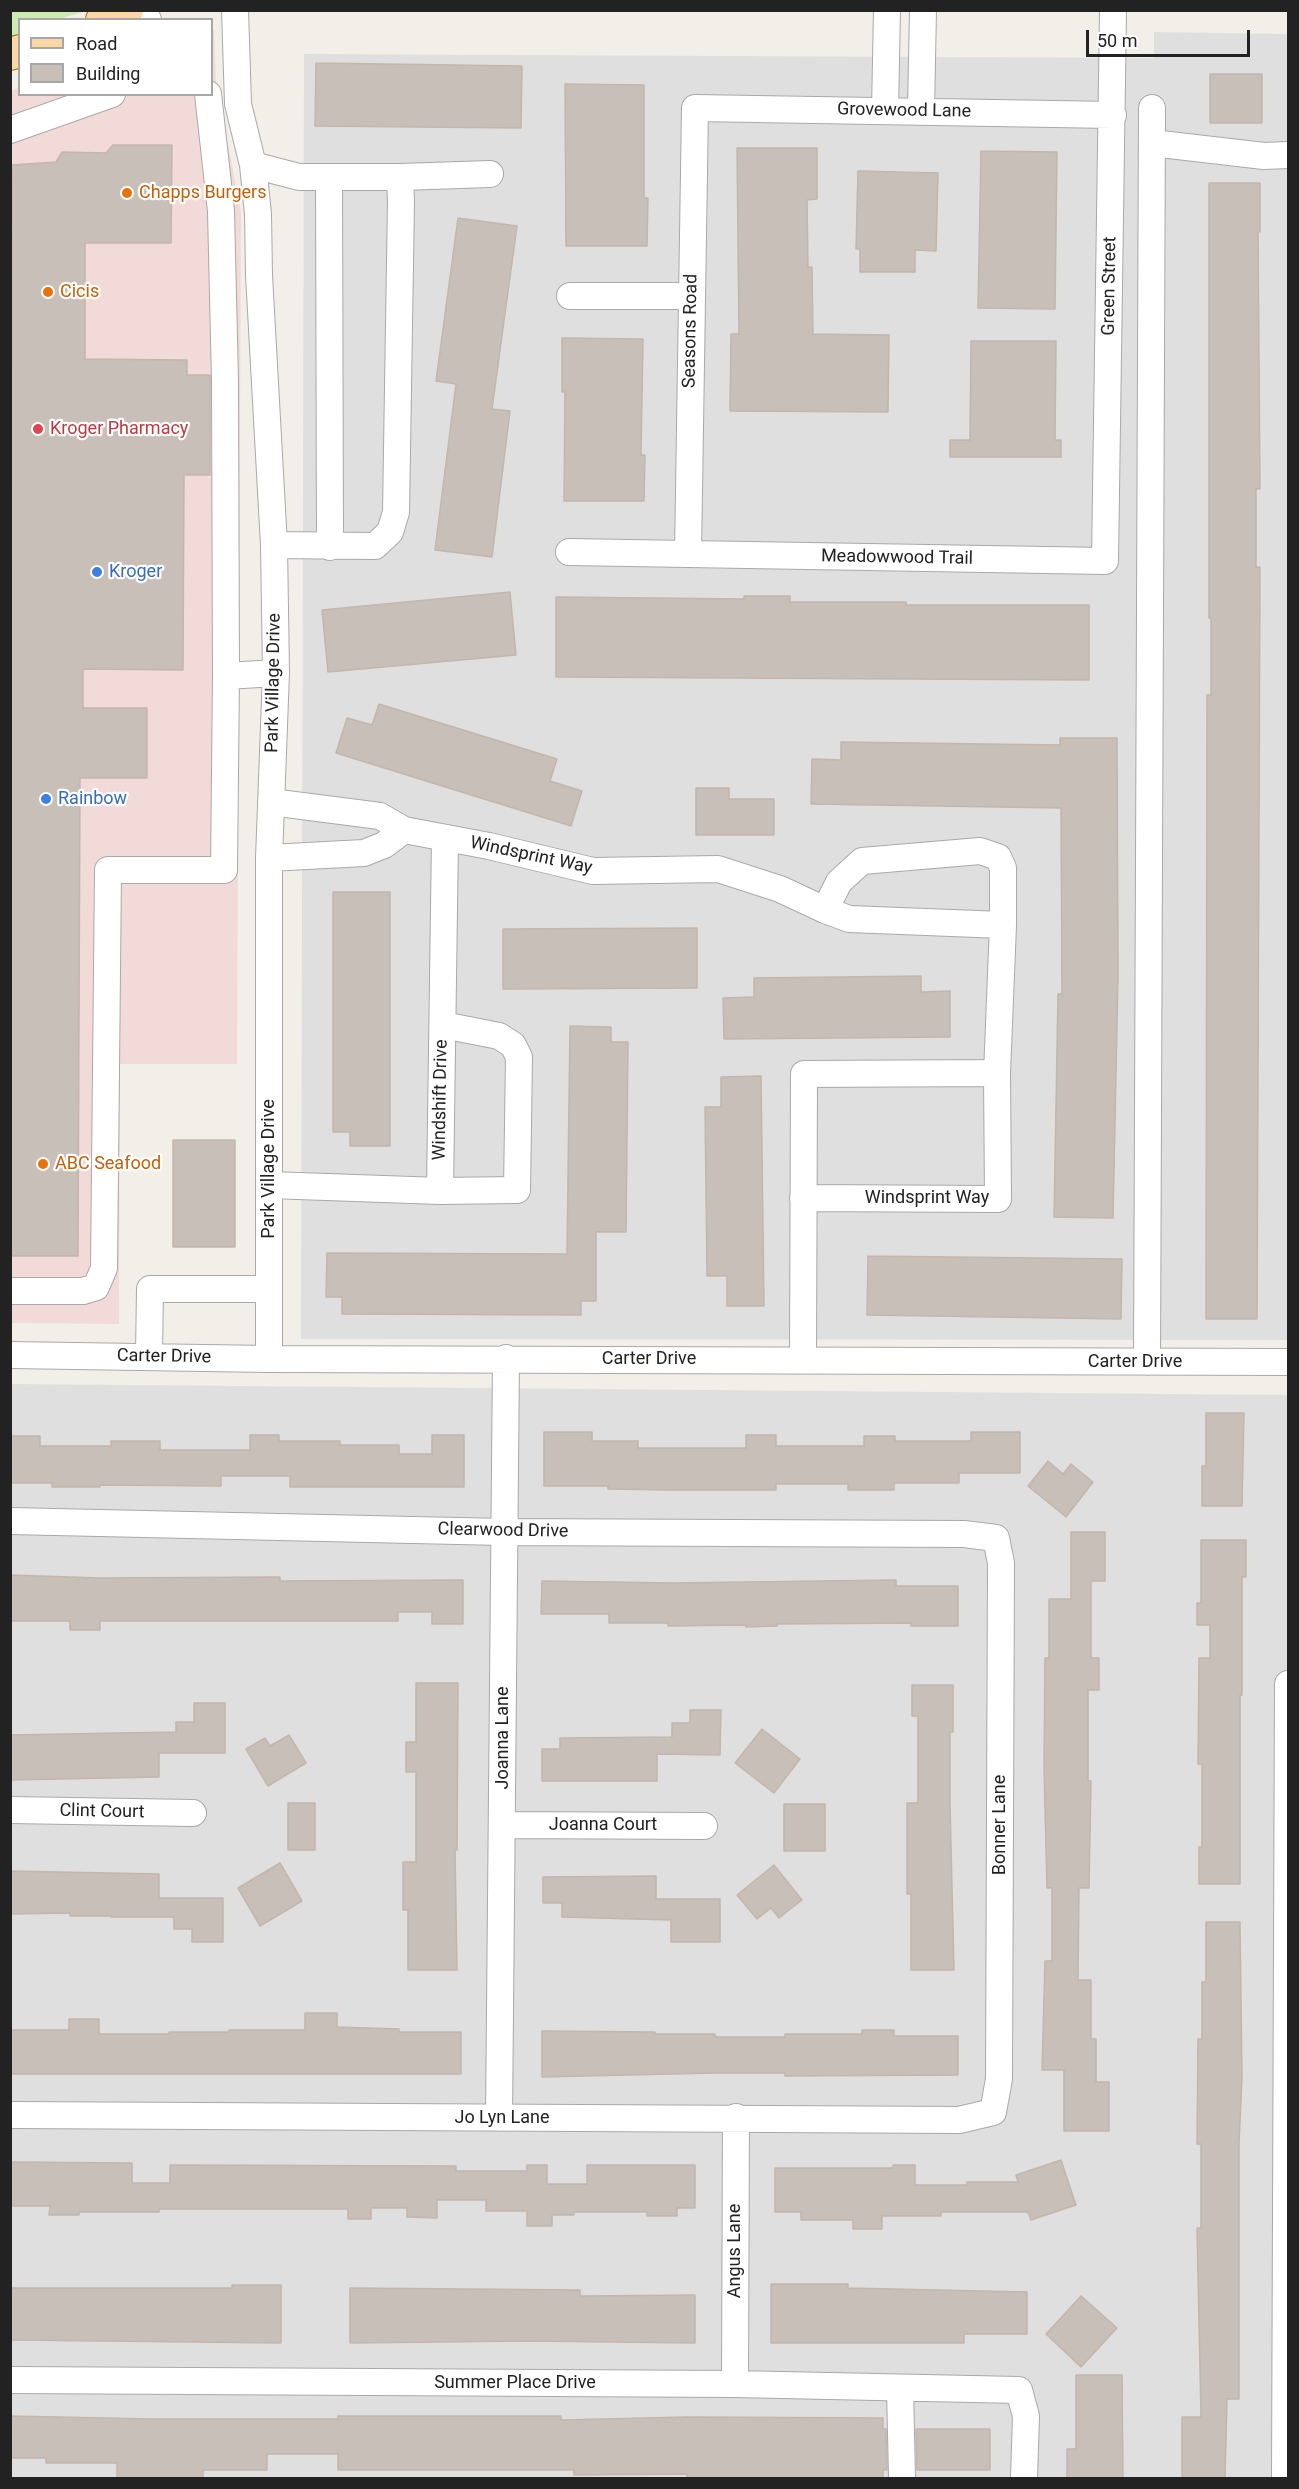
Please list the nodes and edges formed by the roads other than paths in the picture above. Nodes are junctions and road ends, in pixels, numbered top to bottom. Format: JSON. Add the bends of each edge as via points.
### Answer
{"nodes":[{"id":1,"x":127,"y":10,"type":"edge"},
{"id":2,"x":235,"y":10,"type":"edge"},
{"id":3,"x":887,"y":10,"type":"edge"},
{"id":4,"x":923,"y":10,"type":"edge"},
{"id":5,"x":1113,"y":10,"type":"edge"},
{"id":6,"x":107,"y":18,"type":"edge"},
{"id":7,"x":106,"y":96,"type":"edge"},
{"id":8,"x":208,"y":96,"type":"edge"},
{"id":9,"x":695,"y":108,"type":"joint"},
{"id":10,"x":1152,"y":108,"type":"dead end"},
{"id":11,"x":885,"y":111,"type":"junction"},
{"id":12,"x":921,"y":111,"type":"junction"},
{"id":13,"x":1113,"y":115,"type":"junction"},
{"id":14,"x":10,"y":130,"type":"edge"},
{"id":15,"x":1152,"y":143,"type":"junction"},
{"id":16,"x":1288,"y":155,"type":"edge"},
{"id":17,"x":253,"y":165,"type":"junction"},
{"id":18,"x":490,"y":174,"type":"dead end"},
{"id":19,"x":399,"y":177,"type":"junction"},
{"id":20,"x":329,"y":178,"type":"junction"},
{"id":21,"x":570,"y":296,"type":"dead end"},
{"id":22,"x":692,"y":296,"type":"junction"},
{"id":23,"x":274,"y":545,"type":"junction"},
{"id":24,"x":330,"y":547,"type":"junction"},
{"id":25,"x":569,"y":552,"type":"dead end"},
{"id":26,"x":688,"y":554,"type":"junction"},
{"id":27,"x":1105,"y":561,"type":"joint"},
{"id":28,"x":276,"y":673,"type":"junction"},
{"id":29,"x":226,"y":676,"type":"junction"},
{"id":30,"x":271,"y":802,"type":"junction"},
{"id":31,"x":404,"y":830,"type":"junction"},
{"id":32,"x":445,"y":838,"type":"junction"},
{"id":33,"x":270,"y":858,"type":"junction"},
{"id":34,"x":825,"y":910,"type":"junction"},
{"id":35,"x":1003,"y":924,"type":"junction"},
{"id":36,"x":442,"y":1025,"type":"junction"},
{"id":37,"x":997,"y":1073,"type":"junction"},
{"id":38,"x":270,"y":1185,"type":"junction"},
{"id":39,"x":440,"y":1191,"type":"junction"},
{"id":40,"x":803,"y":1198,"type":"junction"},
{"id":41,"x":269,"y":1288,"type":"junction"},
{"id":42,"x":10,"y":1291,"type":"edge"},
{"id":43,"x":10,"y":1355,"type":"edge"},
{"id":44,"x":149,"y":1356,"type":"junction"},
{"id":45,"x":506,"y":1358,"type":"junction"},
{"id":46,"x":269,"y":1359,"type":"junction"},
{"id":47,"x":803,"y":1360,"type":"junction"},
{"id":48,"x":1147,"y":1362,"type":"junction"},
{"id":49,"x":1288,"y":1362,"type":"edge"},
{"id":50,"x":10,"y":1521,"type":"edge"},
{"id":51,"x":503,"y":1532,"type":"junction"},
{"id":52,"x":996,"y":1538,"type":"joint"},
{"id":53,"x":1288,"y":1684,"type":"edge"},
{"id":54,"x":10,"y":1810,"type":"edge"},
{"id":55,"x":193,"y":1813,"type":"dead end"},
{"id":56,"x":503,"y":1825,"type":"junction"},
{"id":57,"x":704,"y":1826,"type":"dead end"},
{"id":58,"x":993,"y":2112,"type":"joint"},
{"id":59,"x":10,"y":2115,"type":"edge"},
{"id":60,"x":736,"y":2117,"type":"junction"},
{"id":61,"x":499,"y":2118,"type":"junction"},
{"id":62,"x":10,"y":2380,"type":"edge"},
{"id":63,"x":735,"y":2384,"type":"junction"},
{"id":64,"x":900,"y":2388,"type":"junction"},
{"id":65,"x":902,"y":2478,"type":"edge"},
{"id":66,"x":1024,"y":2478,"type":"edge"},
{"id":67,"x":1285,"y":2478,"type":"edge"}],
"edges":[{"from":1,"to":6,"type":"main road"},
{"from":2,"to":17,"type":"street","name":"Park Village Drive","via":[[238,104]]},
{"from":3,"to":11,"type":"street"},
{"from":4,"to":12,"type":"street"},
{"from":5,"to":13,"type":"street","name":"Green Street"},
{"from":7,"to":14,"type":"street"},
{"from":8,"to":29,"type":"street","via":[[221,211]]},
{"from":9,"to":11,"type":"street","name":"Grovewood Lane"},
{"from":9,"to":22,"type":"street","name":"Seasons Road"},
{"from":10,"to":15,"type":"street"},
{"from":11,"to":12,"type":"street","name":"Grovewood Lane"},
{"from":12,"to":13,"type":"street","name":"Grovewood Lane"},
{"from":13,"to":27,"type":"street","name":"Green Street"},
{"from":15,"to":16,"type":"street","via":[[1264,156]]},
{"from":15,"to":48,"type":"street"},
{"from":17,"to":20,"type":"street","via":[[299,177]]},
{"from":17,"to":23,"type":"street","name":"Park Village Drive"},
{"from":18,"to":19,"type":"street"},
{"from":19,"to":20,"type":"street"},
{"from":19,"to":24,"type":"street","via":[[396,512],[390,532],[375,546]]},
{"from":20,"to":24,"type":"street"},
{"from":21,"to":22,"type":"street"},
{"from":22,"to":26,"type":"street","name":"Seasons Road"},
{"from":23,"to":24,"type":"street"},
{"from":23,"to":28,"type":"street","name":"Park Village Drive"},
{"from":25,"to":26,"type":"street","name":"Meadowwood Trail"},
{"from":26,"to":27,"type":"street","name":"Meadowwood Trail"},
{"from":28,"to":29,"type":"street"},
{"from":28,"to":30,"type":"street","name":"Park Village Drive"},
{"from":29,"to":42,"type":"street","via":[[224,870],[108,870],[104,1268],[96,1287],[83,1291]]},
{"from":30,"to":31,"type":"street","name":"Windsprint Way","via":[[380,816]]},
{"from":30,"to":33,"type":"street","name":"Park Village Drive"},
{"from":31,"to":32,"type":"street","name":"Windsprint Way"},
{"from":31,"to":33,"type":"street","via":[[384,845],[364,853]]},
{"from":32,"to":34,"type":"street","name":"Windsprint Way","via":[[594,871],[718,869],[780,889]]},
{"from":32,"to":36,"type":"street","name":"Windshift Drive"},
{"from":33,"to":38,"type":"street","name":"Park Village Drive"},
{"from":34,"to":35,"type":"street","name":"Windsprint Way","via":[[849,919]]},
{"from":34,"to":35,"type":"street","name":"Windsprint Way","via":[[840,882],[862,861],[980,851],[998,857],[1003,868]]},
{"from":35,"to":37,"type":"street","name":"Windsprint Way"},
{"from":36,"to":39,"type":"street","name":"Windshift Drive"},
{"from":36,"to":39,"type":"street","via":[[506,1040],[519,1057],[520,1075],[517,1190]]},
{"from":37,"to":40,"type":"street","via":[[804,1074]]},
{"from":37,"to":40,"type":"street","name":"Windsprint Way","via":[[998,1199]]},
{"from":38,"to":39,"type":"street"},
{"from":38,"to":41,"type":"street","name":"Park Village Drive"},
{"from":40,"to":47,"type":"street"},
{"from":41,"to":44,"type":"street","via":[[150,1289]]},
{"from":41,"to":46,"type":"street","name":"Park Village Drive"},
{"from":43,"to":44,"type":"street","name":"Carter Drive"},
{"from":44,"to":46,"type":"street","name":"Carter Drive"},
{"from":45,"to":46,"type":"street","name":"Carter Drive"},
{"from":45,"to":47,"type":"street","name":"Carter Drive"},
{"from":45,"to":51,"type":"street","name":"Joanna Lane"},
{"from":47,"to":48,"type":"street","name":"Carter Drive"},
{"from":48,"to":49,"type":"street","name":"Carter Drive"},
{"from":50,"to":51,"type":"street","name":"Clearwood Drive"},
{"from":51,"to":52,"type":"street","name":"Clearwood Drive","via":[[964,1533]]},
{"from":51,"to":56,"type":"street","name":"Joanna Lane"},
{"from":52,"to":58,"type":"street","name":"Bonner Lane","via":[[1001,1563],[999,2079]]},
{"from":53,"to":67,"type":"street"},
{"from":54,"to":55,"type":"street","name":"Clint Court"},
{"from":56,"to":57,"type":"street","name":"Joanna Court"},
{"from":56,"to":61,"type":"street","name":"Joanna Lane"},
{"from":58,"to":60,"type":"street","name":"Jo Lyn Lane","via":[[959,2120]]},
{"from":59,"to":61,"type":"street","name":"Jo Lyn Lane"},
{"from":60,"to":61,"type":"street","name":"Jo Lyn Lane"},
{"from":60,"to":63,"type":"street","name":"Angus Lane"},
{"from":62,"to":63,"type":"street","name":"Summer Place Drive"},
{"from":63,"to":64,"type":"street","name":"Summer Place Drive"},
{"from":64,"to":65,"type":"street"},
{"from":64,"to":66,"type":"street","name":"Summer Place Drive","via":[[1019,2390],[1026,2416]]}]}
